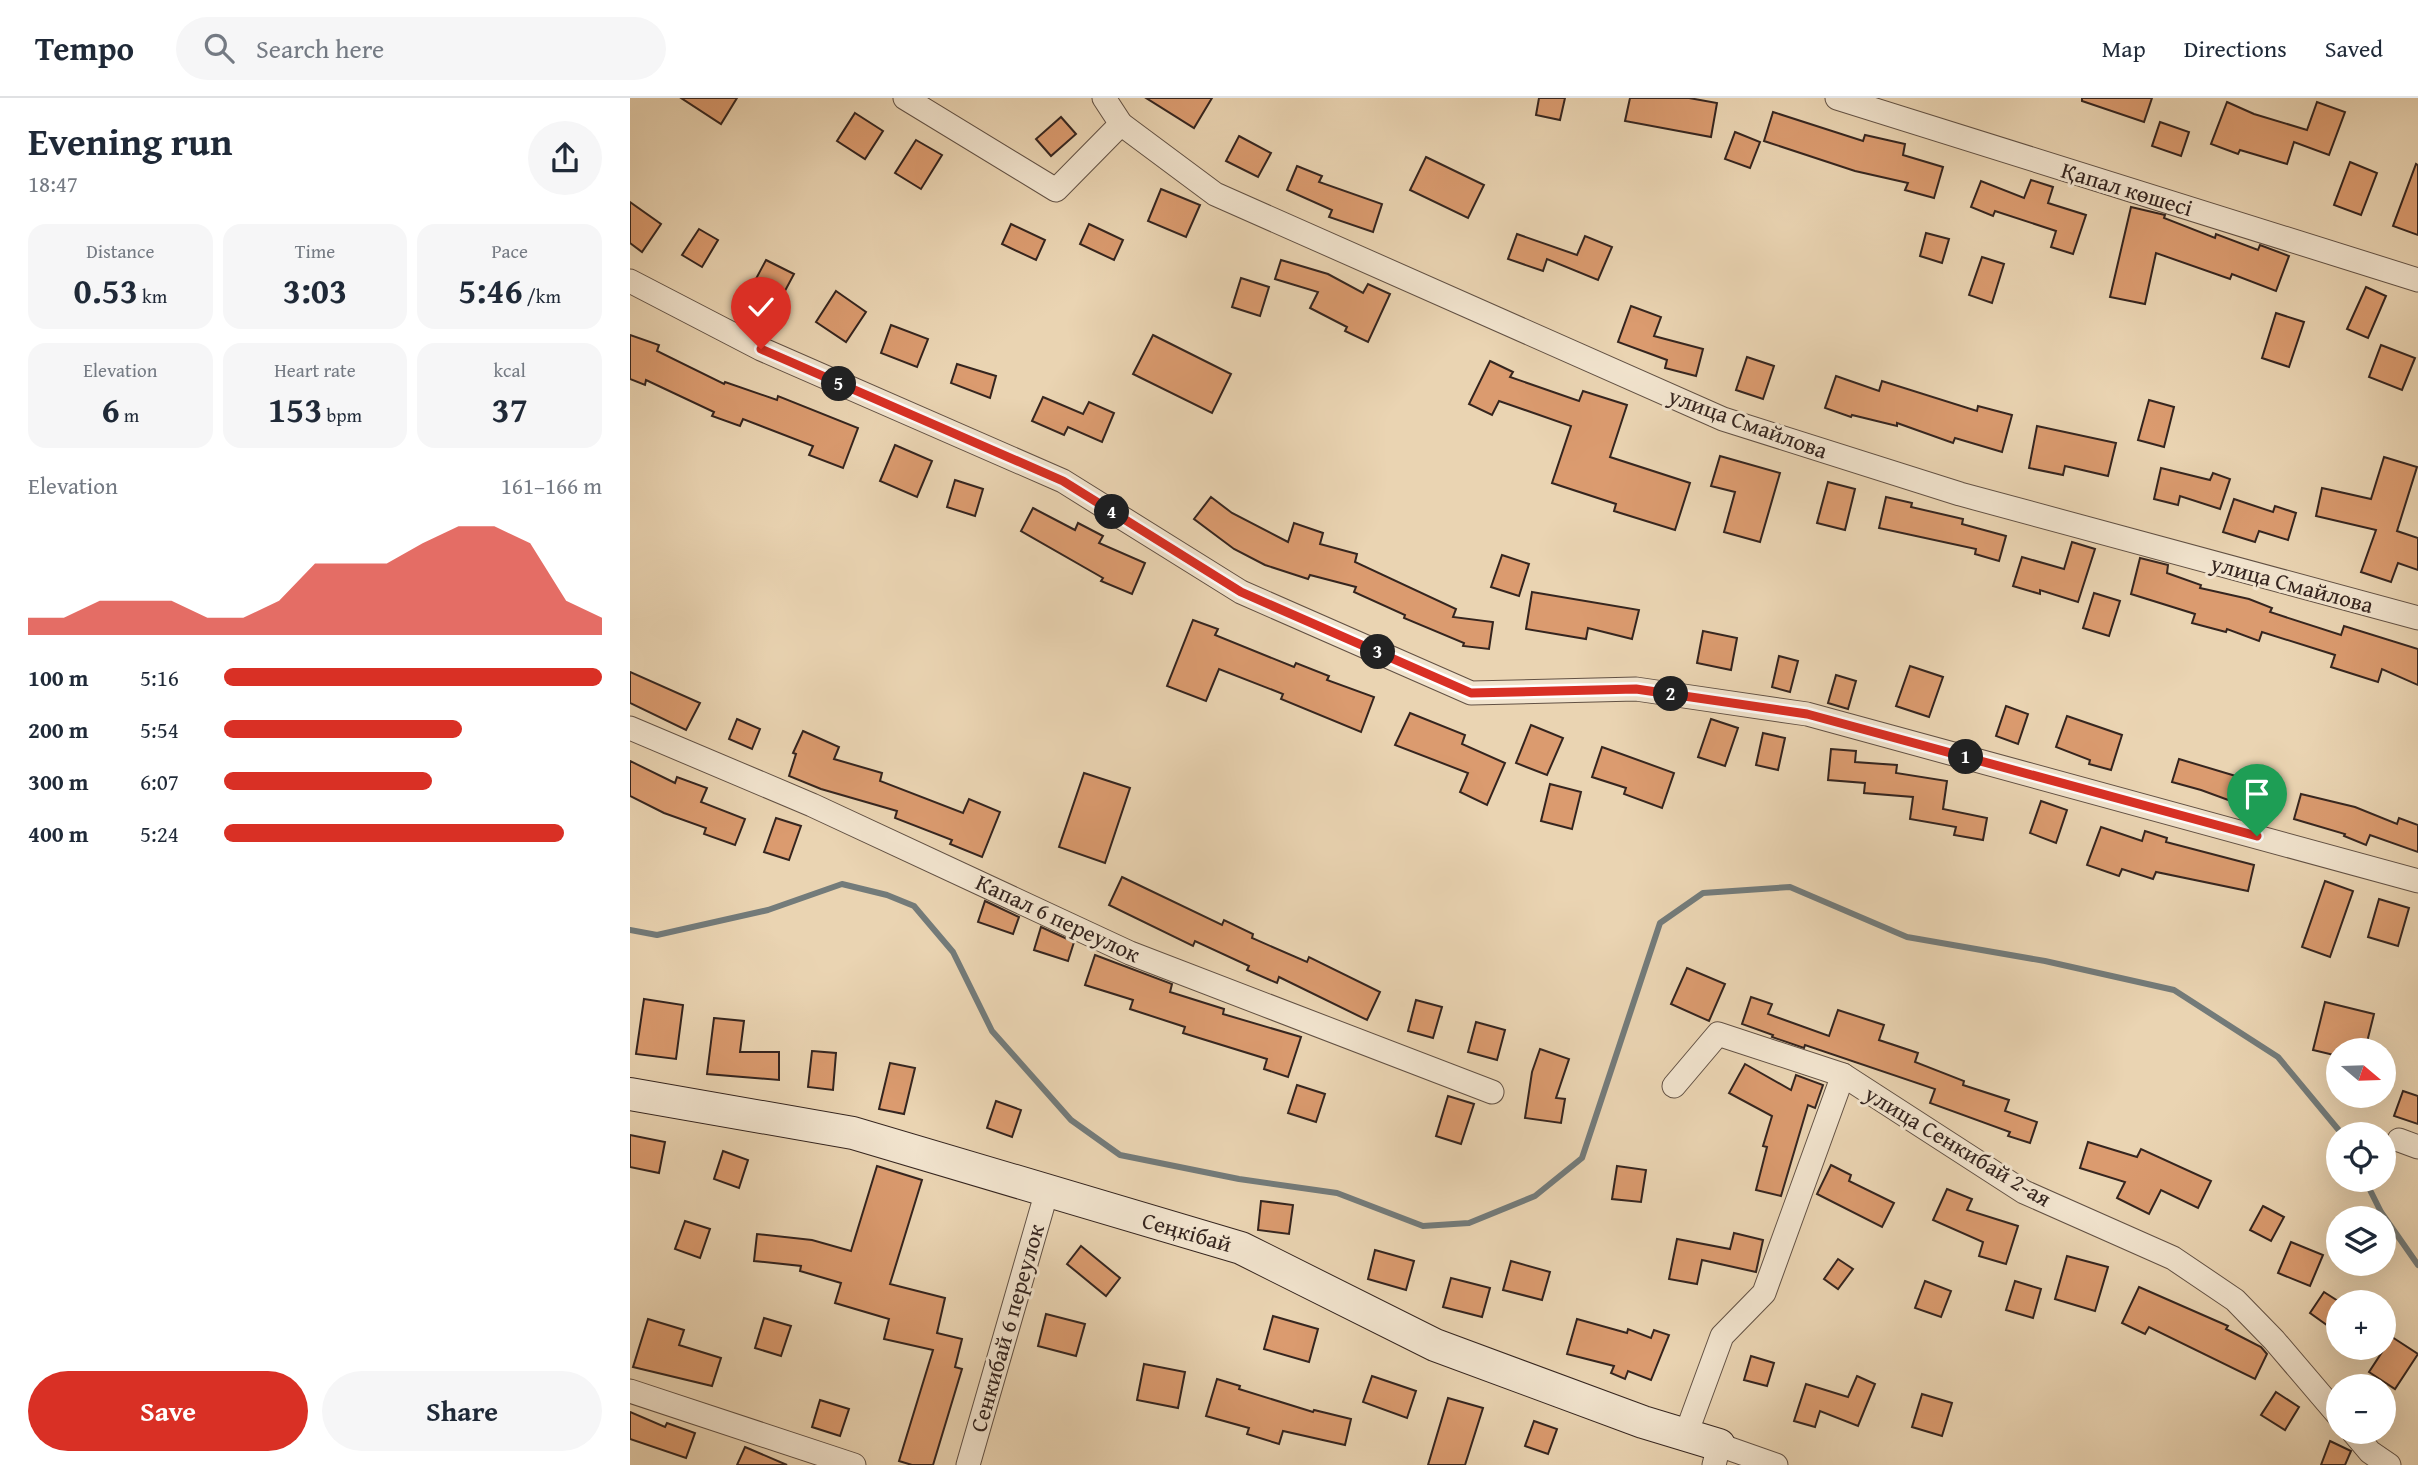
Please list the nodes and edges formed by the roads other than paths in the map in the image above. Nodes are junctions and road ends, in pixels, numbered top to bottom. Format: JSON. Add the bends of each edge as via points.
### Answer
{"nodes":[{"id":1,"x":905,"y":98,"type":"edge"},
{"id":2,"x":1104,"y":98,"type":"edge"},
{"id":3,"x":1837,"y":98,"type":"edge"},
{"id":4,"x":1121,"y":124,"type":"junction"},
{"id":5,"x":2418,"y":280,"type":"edge"},
{"id":6,"x":630,"y":281,"type":"edge"},
{"id":7,"x":2418,"y":618,"type":"edge"},
{"id":8,"x":630,"y":728,"type":"edge"},
{"id":9,"x":2418,"y":881,"type":"edge"},
{"id":10,"x":1843,"y":1075,"type":"junction"},
{"id":11,"x":1674,"y":1086,"type":"dead end"},
{"id":12,"x":1492,"y":1093,"type":"dead end"},
{"id":13,"x":630,"y":1094,"type":"edge"},
{"id":14,"x":1047,"y":1191,"type":"junction"},
{"id":15,"x":630,"y":1391,"type":"edge"},
{"id":16,"x":2326,"y":1401,"type":"edge"},
{"id":17,"x":1686,"y":1434,"type":"junction"},
{"id":18,"x":2363,"y":1444,"type":"edge"},
{"id":19,"x":1716,"y":1455,"type":"edge"},
{"id":20,"x":854,"y":1465,"type":"edge"},
{"id":21,"x":968,"y":1465,"type":"edge"},
{"id":22,"x":1776,"y":1465,"type":"edge"},
{"id":23,"x":2389,"y":1465,"type":"edge"}],
"edges":[{"from":1,"to":4,"type":"street","via":[[1056,190]]},
{"from":2,"to":4,"type":"street","name":"улица Смайлова"},
{"from":3,"to":5,"type":"street","name":"Қапал көшесі"},
{"from":4,"to":7,"type":"street","name":"улица Смайлова","via":[[1215,194],[1723,419],[1960,494]]},
{"from":6,"to":9,"type":"street","via":[[761,349],[1063,481],[1241,592],[1471,693],[1636,689],[1807,714]]},
{"from":8,"to":12,"type":"street","name":"Капал 6 переулок","via":[[812,805],[1130,953]]},
{"from":10,"to":11,"type":"street","name":"улица Сенкибай 2-ая","via":[[1718,1034]]},
{"from":10,"to":16,"type":"street","name":"улица Сенкибай 2-ая","via":[[2024,1192],[2173,1258],[2235,1300]]},
{"from":10,"to":17,"type":"street","name":"улица Сенкибай 2-ая","via":[[1764,1293],[1722,1336]]},
{"from":13,"to":14,"type":"street","name":"Сеңкібай","via":[[853,1133]]},
{"from":14,"to":17,"type":"street","name":"Сеңкібай","via":[[1241,1248],[1434,1345]]},
{"from":14,"to":21,"type":"street","name":"Сенкибай 6 переулок"},
{"from":15,"to":20,"type":"street"},
{"from":17,"to":19,"type":"street","name":"Сеңкібай"},
{"from":18,"to":23,"type":"street"},
{"from":19,"to":22,"type":"street"}]}
